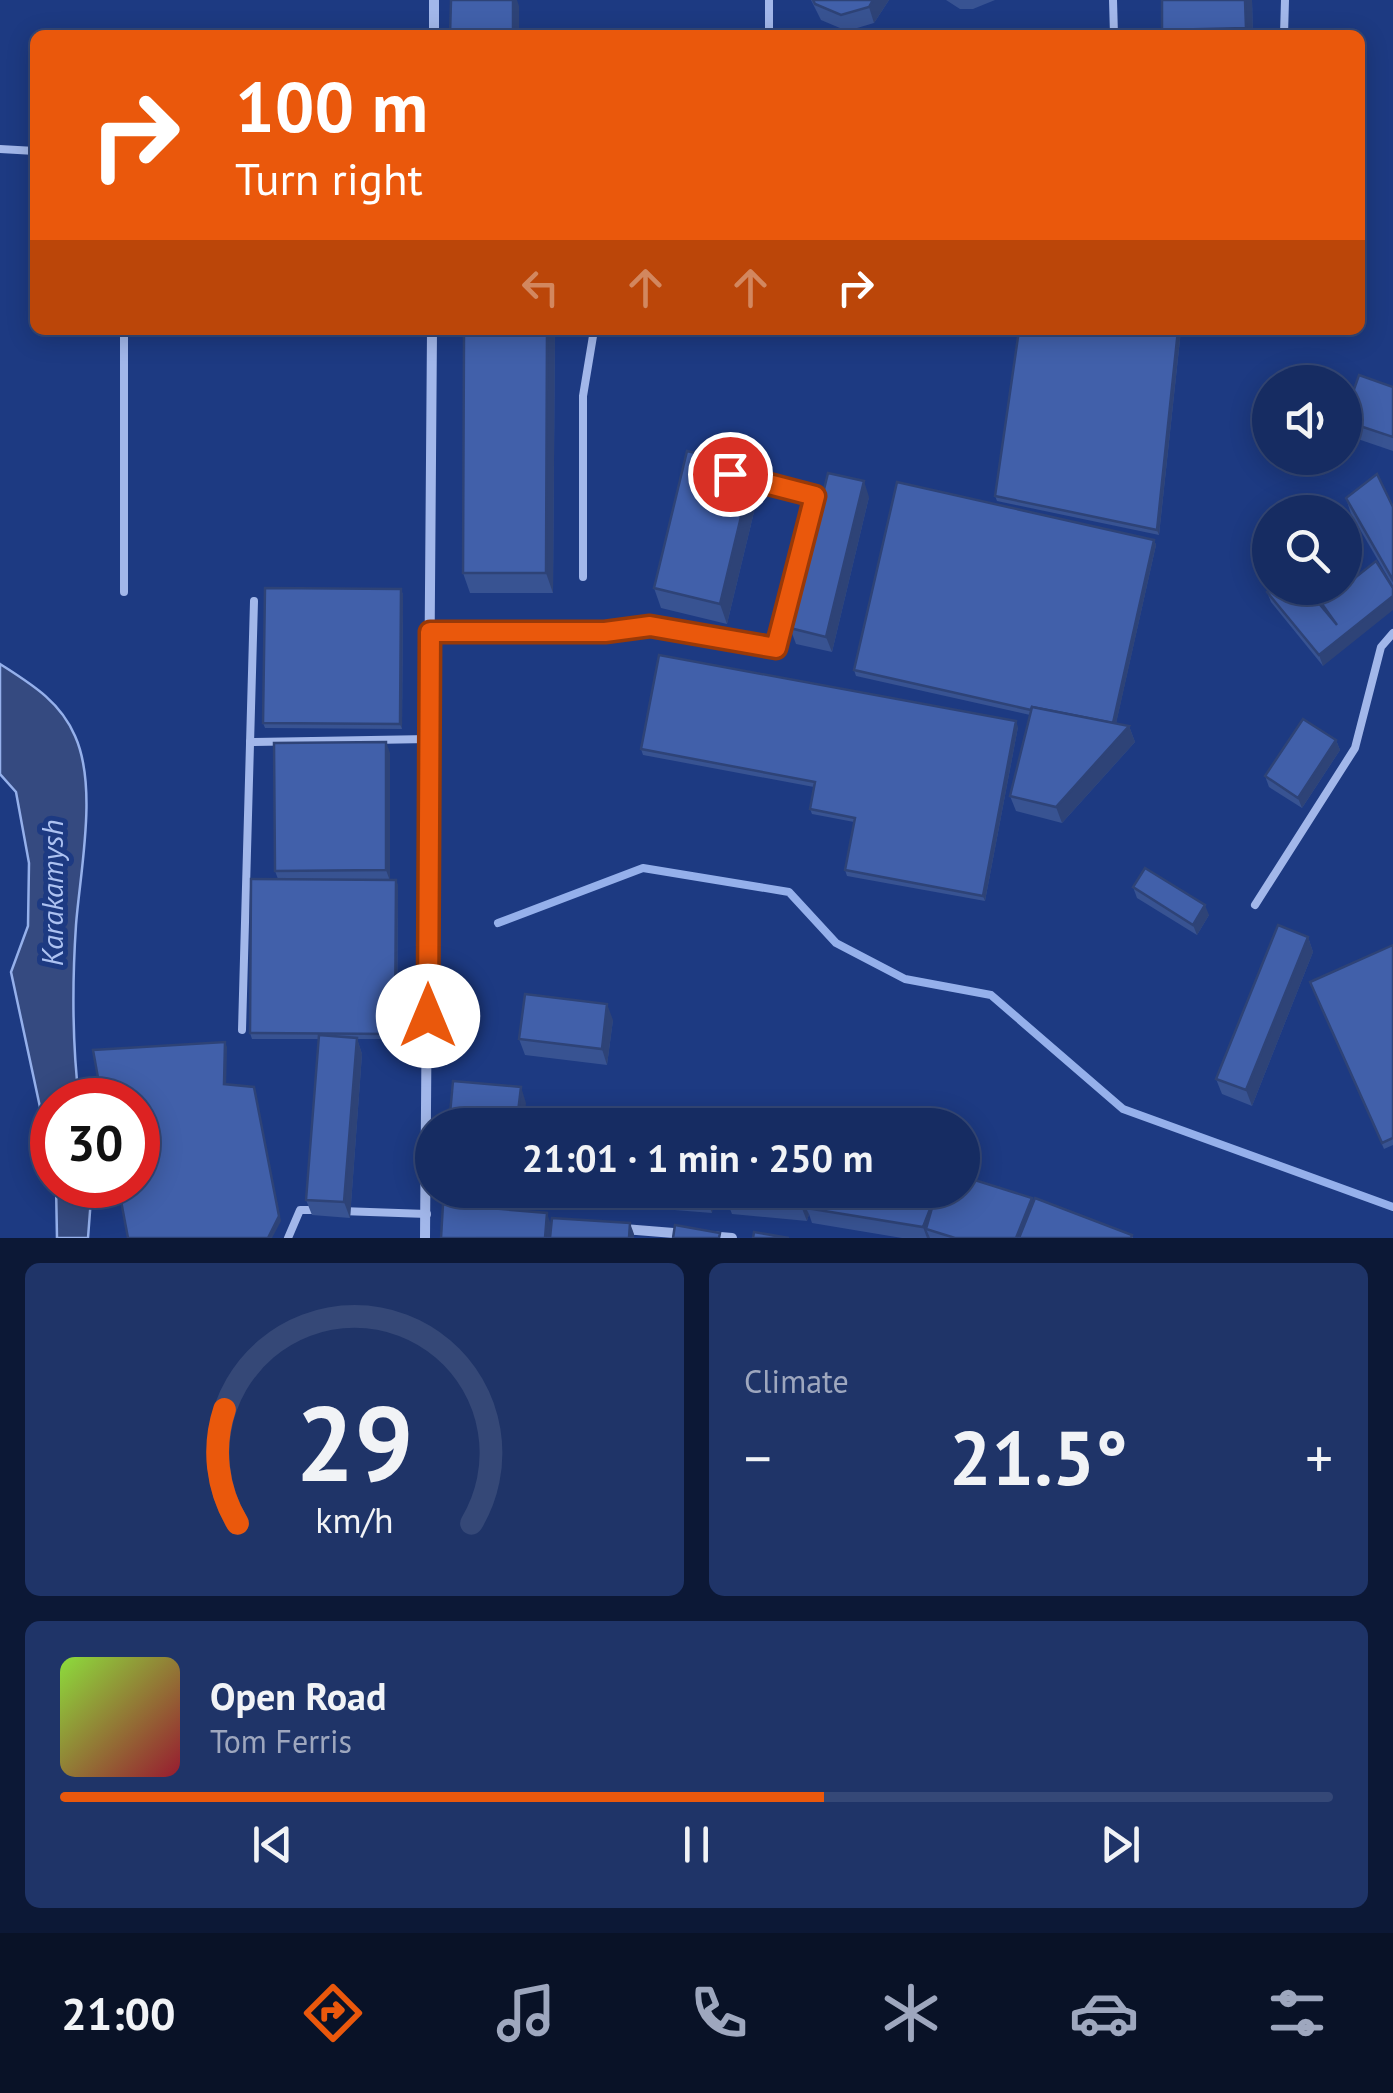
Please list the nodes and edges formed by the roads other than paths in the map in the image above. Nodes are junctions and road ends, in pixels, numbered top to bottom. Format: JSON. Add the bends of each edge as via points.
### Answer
{"nodes":[{"id":1,"x":434,"y":0,"type":"edge"},
{"id":2,"x":769,"y":0,"type":"edge"},
{"id":3,"x":1114,"y":0,"type":"edge"},
{"id":4,"x":1284,"y":0,"type":"edge"},
{"id":5,"x":434,"y":30,"type":"edge"},
{"id":6,"x":769,"y":30,"type":"edge"},
{"id":7,"x":1114,"y":30,"type":"edge"},
{"id":8,"x":1284,"y":30,"type":"edge"},
{"id":9,"x":0,"y":149,"type":"edge"},
{"id":10,"x":30,"y":152,"type":"edge"},
{"id":11,"x":124,"y":335,"type":"edge"},
{"id":12,"x":432,"y":335,"type":"edge"},
{"id":13,"x":593,"y":335,"type":"edge"},
{"id":14,"x":746,"y":478,"type":"edge"},
{"id":15,"x":583,"y":577,"type":"dead end"},
{"id":16,"x":124,"y":592,"type":"dead end"},
{"id":17,"x":254,"y":601,"type":"dead end"},
{"id":18,"x":430,"y":632,"type":"junction"},
{"id":19,"x":1393,"y":633,"type":"edge"},
{"id":20,"x":429,"y":739,"type":"junction"},
{"id":21,"x":250,"y":742,"type":"junction"},
{"id":22,"x":1255,"y":904,"type":"dead end"},
{"id":23,"x":242,"y":1030,"type":"dead end"},
{"id":24,"x":426,"y":1214,"type":"junction"},
{"id":25,"x":446,"y":1215,"type":"edge"},
{"id":26,"x":618,"y":1229,"type":"edge"},
{"id":27,"x":288,"y":1238,"type":"edge"},
{"id":28,"x":425,"y":1238,"type":"edge"},
{"id":29,"x":732,"y":1238,"type":"edge"}],
"edges":[{"from":1,"to":5,"type":"street"},
{"from":2,"to":6,"type":"lane"},
{"from":3,"to":7,"type":"lane"},
{"from":4,"to":8,"type":"lane"},
{"from":9,"to":10,"type":"lane"},
{"from":11,"to":16,"type":"lane"},
{"from":12,"to":18,"type":"street"},
{"from":13,"to":15,"type":"lane","via":[[583,396]]},
{"from":14,"to":18,"type":"lane","via":[[815,496],[776,648],[650,626]]},
{"from":17,"to":21,"type":"lane"},
{"from":18,"to":20,"type":"street"},
{"from":19,"to":22,"type":"lane","via":[[1380,647],[1354,748]]},
{"from":20,"to":21,"type":"lane"},
{"from":20,"to":24,"type":"street"},
{"from":21,"to":23,"type":"lane"},
{"from":24,"to":25,"type":"street"},
{"from":24,"to":27,"type":"lane","via":[[300,1210]]},
{"from":24,"to":28,"type":"street"},
{"from":26,"to":29,"type":"street"}]}
